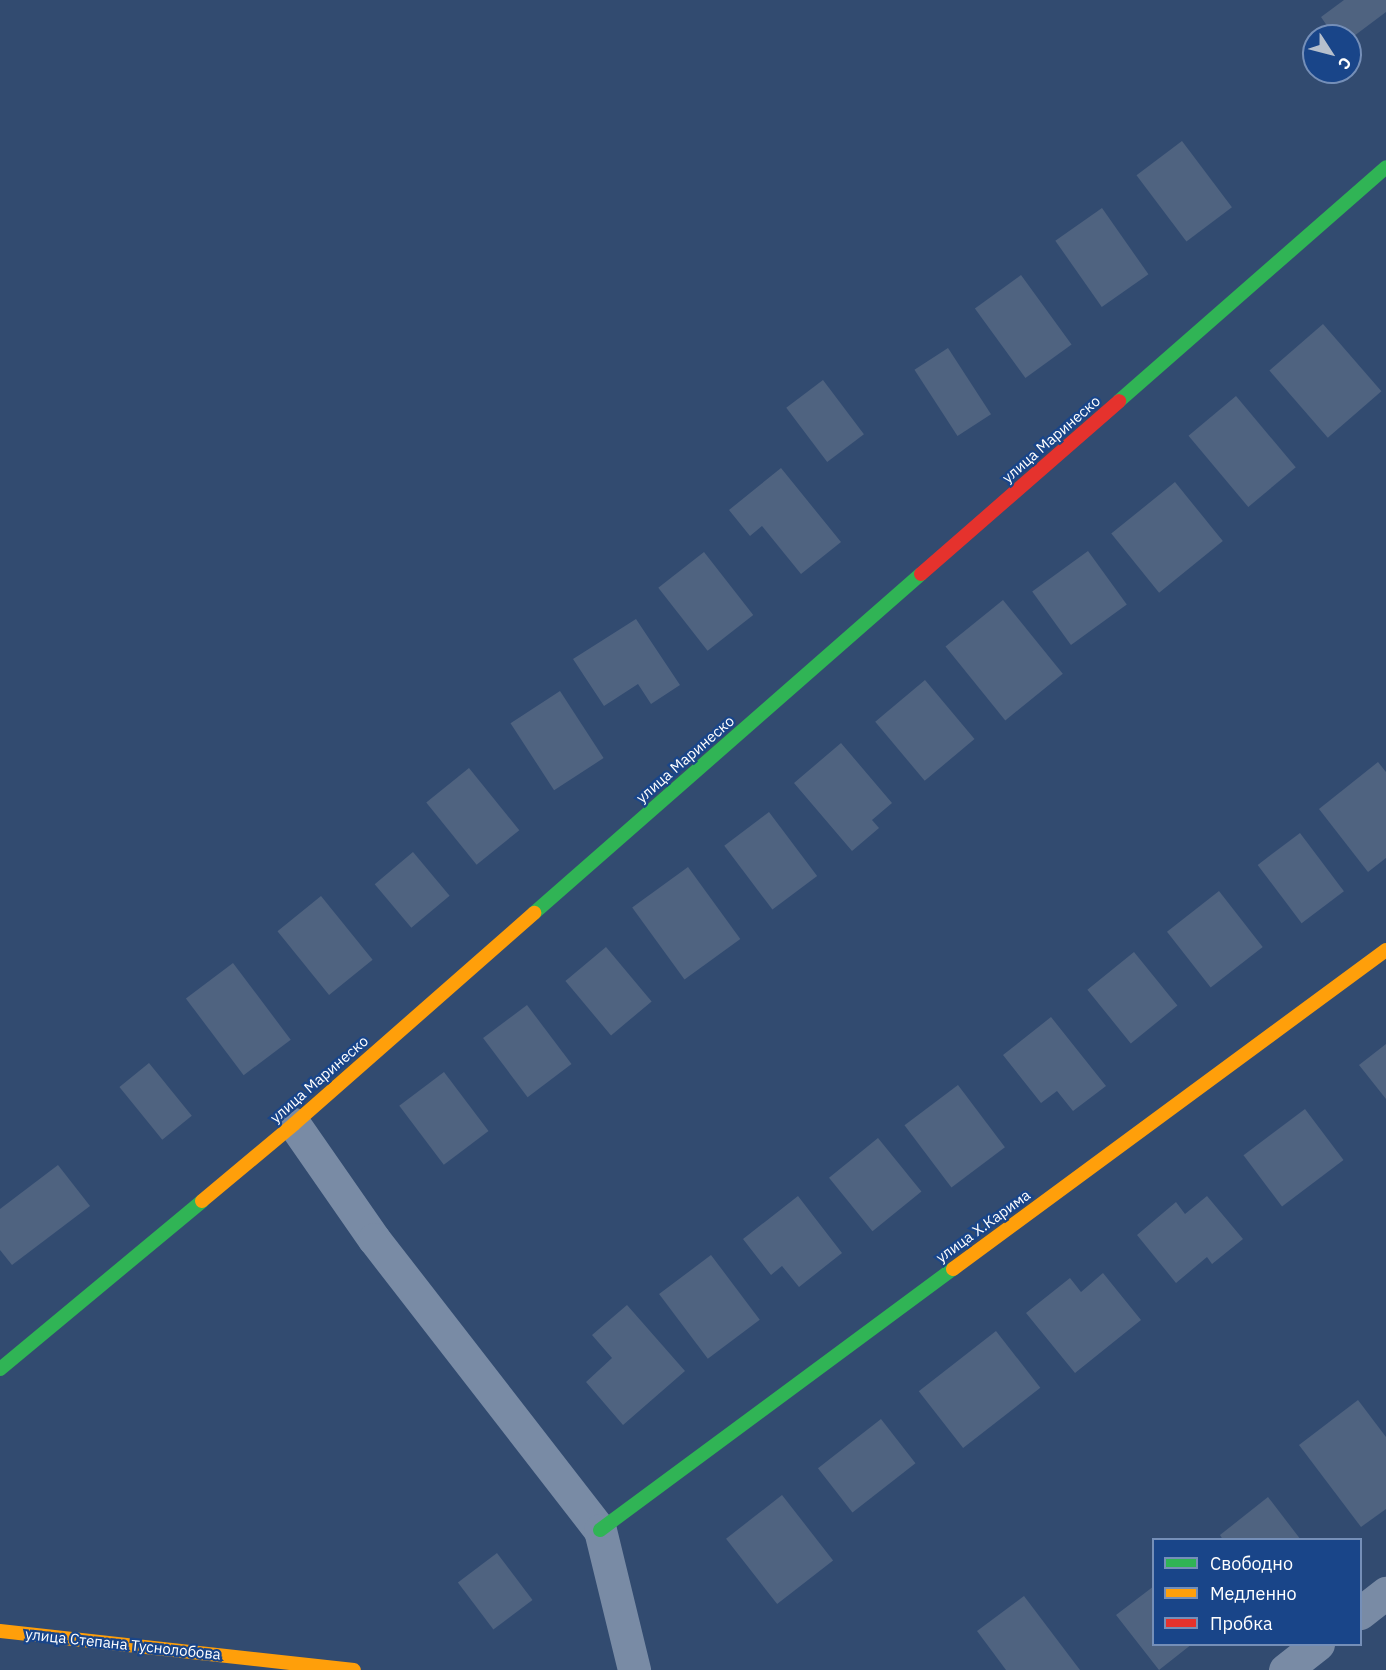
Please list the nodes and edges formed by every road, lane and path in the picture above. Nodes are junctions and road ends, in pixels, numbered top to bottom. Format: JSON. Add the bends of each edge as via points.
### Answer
{"nodes":[{"id":1,"x":1386,"y":167,"type":"edge"},
{"id":2,"x":1386,"y":950,"type":"edge"},
{"id":3,"x":294,"y":1124,"type":"junction"},
{"id":4,"x":0,"y":1369,"type":"edge"},
{"id":5,"x":600,"y":1530,"type":"junction"},
{"id":6,"x":1386,"y":1593,"type":"edge"},
{"id":7,"x":1362,"y":1611,"type":"edge"},
{"id":8,"x":0,"y":1631,"type":"edge"},
{"id":9,"x":1315,"y":1646,"type":"edge"},
{"id":10,"x":354,"y":1670,"type":"edge"},
{"id":11,"x":634,"y":1670,"type":"edge"},
{"id":12,"x":1285,"y":1670,"type":"edge"}],
"edges":[{"from":1,"to":3,"type":"street","name":"улица Маринеско"},
{"from":2,"to":5,"type":"street","name":"улица Х.Карима"},
{"from":3,"to":4,"type":"street","name":"улица Маринеско"},
{"from":3,"to":5,"type":"street","via":[[374,1239]]},
{"from":5,"to":11,"type":"street"},
{"from":6,"to":7,"type":"street"},
{"from":8,"to":10,"type":"street","name":"улица Степана Туснолобова"},
{"from":9,"to":12,"type":"street"}]}
